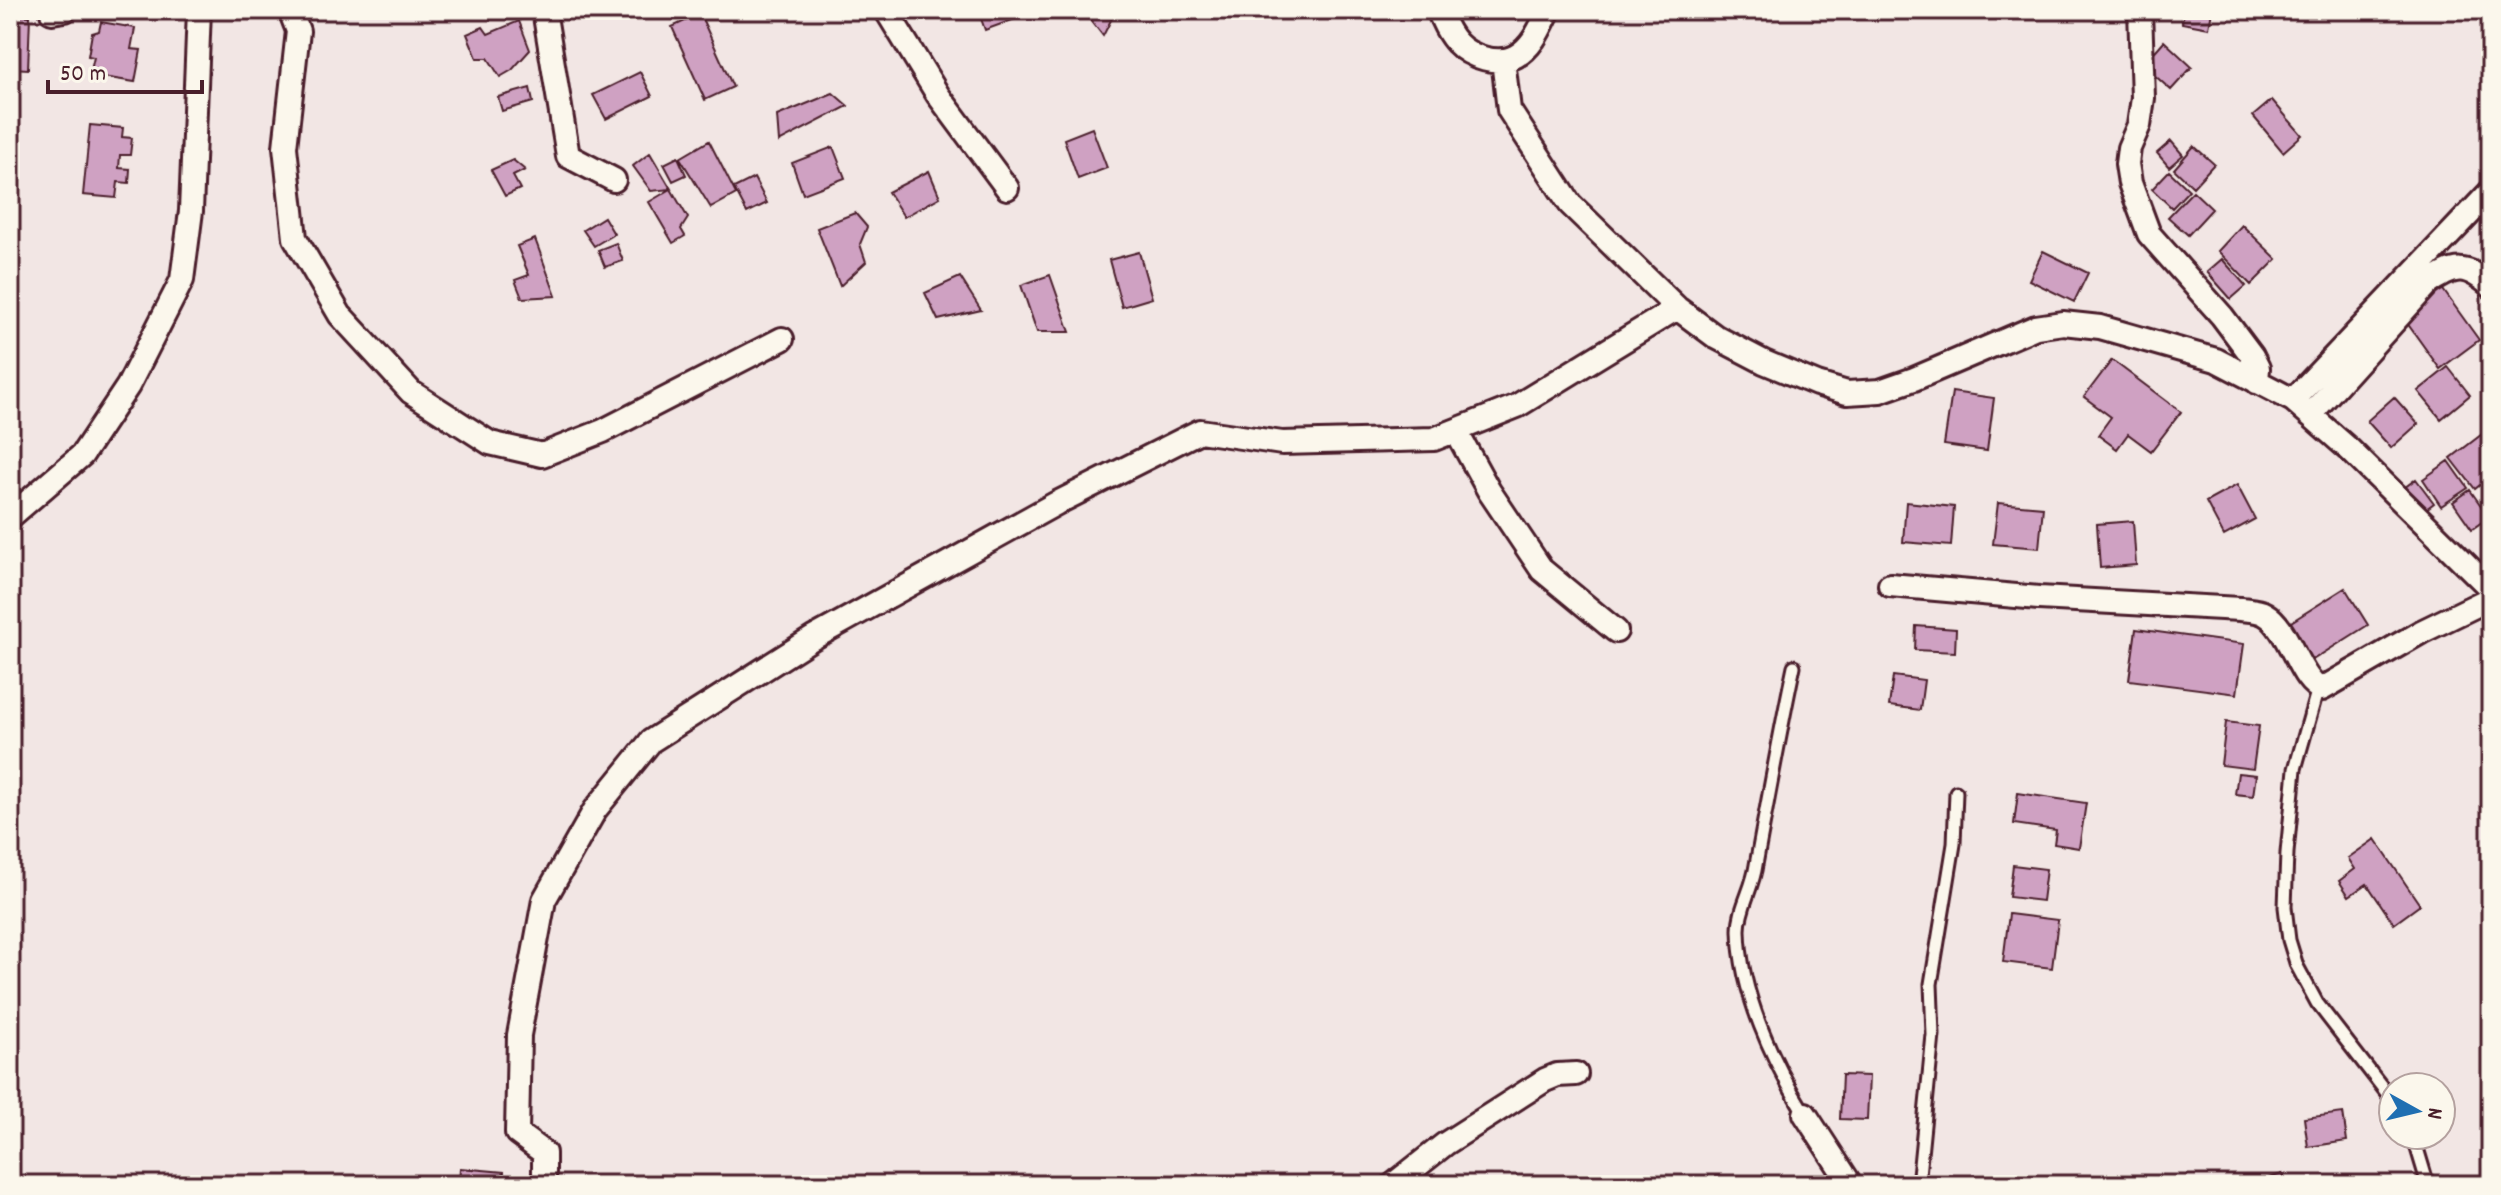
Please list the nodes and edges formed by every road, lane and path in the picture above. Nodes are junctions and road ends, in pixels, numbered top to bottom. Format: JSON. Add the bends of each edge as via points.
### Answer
{"nodes":[{"id":1,"x":199,"y":10,"type":"edge"},
{"id":2,"x":290,"y":10,"type":"edge"},
{"id":3,"x":544,"y":10,"type":"edge"},
{"id":4,"x":886,"y":10,"type":"edge"},
{"id":5,"x":1438,"y":10,"type":"edge"},
{"id":6,"x":1549,"y":10,"type":"edge"},
{"id":7,"x":2140,"y":10,"type":"edge"},
{"id":8,"x":1503,"y":60,"type":"junction"},
{"id":9,"x":614,"y":180,"type":"dead end"},
{"id":10,"x":1007,"y":188,"type":"dead end"},
{"id":11,"x":2491,"y":191,"type":"edge"},
{"id":12,"x":2491,"y":286,"type":"edge"},
{"id":13,"x":1677,"y":308,"type":"junction"},
{"id":14,"x":782,"y":339,"type":"dead end"},
{"id":15,"x":2257,"y":382,"type":"junction"},
{"id":16,"x":2302,"y":408,"type":"junction"},
{"id":17,"x":1456,"y":431,"type":"junction"},
{"id":18,"x":10,"y":517,"type":"edge"},
{"id":19,"x":1890,"y":585,"type":"dead end"},
{"id":20,"x":2491,"y":589,"type":"edge"},
{"id":21,"x":2491,"y":598,"type":"edge"},
{"id":22,"x":1616,"y":631,"type":"dead end"},
{"id":23,"x":1794,"y":666,"type":"dead end"},
{"id":24,"x":2318,"y":688,"type":"junction"},
{"id":25,"x":1956,"y":792,"type":"dead end"},
{"id":26,"x":1576,"y":1074,"type":"dead end"},
{"id":27,"x":2377,"y":1080,"type":"edge"},
{"id":28,"x":1805,"y":1114,"type":"joint"},
{"id":29,"x":2418,"y":1151,"type":"edge"},
{"id":30,"x":544,"y":1185,"type":"edge"},
{"id":31,"x":1393,"y":1185,"type":"edge"},
{"id":32,"x":1851,"y":1185,"type":"edge"},
{"id":33,"x":1918,"y":1185,"type":"edge"},
{"id":34,"x":2428,"y":1185,"type":"edge"}],
"edges":[{"from":1,"to":18,"type":"street","via":[[191,211],[182,280],[128,386],[82,455]]},
{"from":2,"to":14,"type":"street","via":[[298,31],[285,147],[295,238],[340,315],[411,392],[490,443],[542,455],[603,431]]},
{"from":3,"to":9,"type":"street","via":[[568,156]]},
{"from":4,"to":10,"type":"street","via":[[938,95]]},
{"from":5,"to":8,"type":"street","via":[[1459,46],[1488,60]]},
{"from":6,"to":8,"type":"street","via":[[1531,43],[1516,57]]},
{"from":7,"to":15,"type":"street","via":[[2143,98],[2129,148],[2130,183],[2149,234],[2252,356]]},
{"from":8,"to":13,"type":"street","via":[[1509,110],[1570,204]]},
{"from":11,"to":16,"type":"street"},
{"from":12,"to":16,"type":"street","via":[[2478,275],[2448,270]]},
{"from":13,"to":15,"type":"street","via":[[1716,337],[1764,362],[1847,393],[1880,391],[2036,327],[2063,323],[2156,341],[2216,360]]},
{"from":13,"to":17,"type":"street","via":[[1517,406]]},
{"from":15,"to":16,"type":"street"},
{"from":16,"to":20,"type":"street"},
{"from":17,"to":22,"type":"street","via":[[1542,570]]},
{"from":17,"to":30,"type":"street","via":[[1434,439],[1282,443],[1200,431],[813,638],[651,741],[595,810],[544,900],[519,1035],[517,1133],[544,1153]]},
{"from":19,"to":24,"type":"street","via":[[2259,612],[2277,624]]},
{"from":21,"to":24,"type":"street"},
{"from":23,"to":28,"type":"lane","via":[[1756,869],[1739,930],[1749,989],[1764,1034]]},
{"from":24,"to":27,"type":"lane","via":[[2295,769],[2285,907],[2289,940],[2317,1003]]},
{"from":25,"to":33,"type":"lane","via":[[1954,844],[1931,984],[1933,1035]]},
{"from":26,"to":31,"type":"street","via":[[1545,1080],[1445,1144]]},
{"from":28,"to":32,"type":"street"},
{"from":29,"to":34,"type":"lane"}]}
